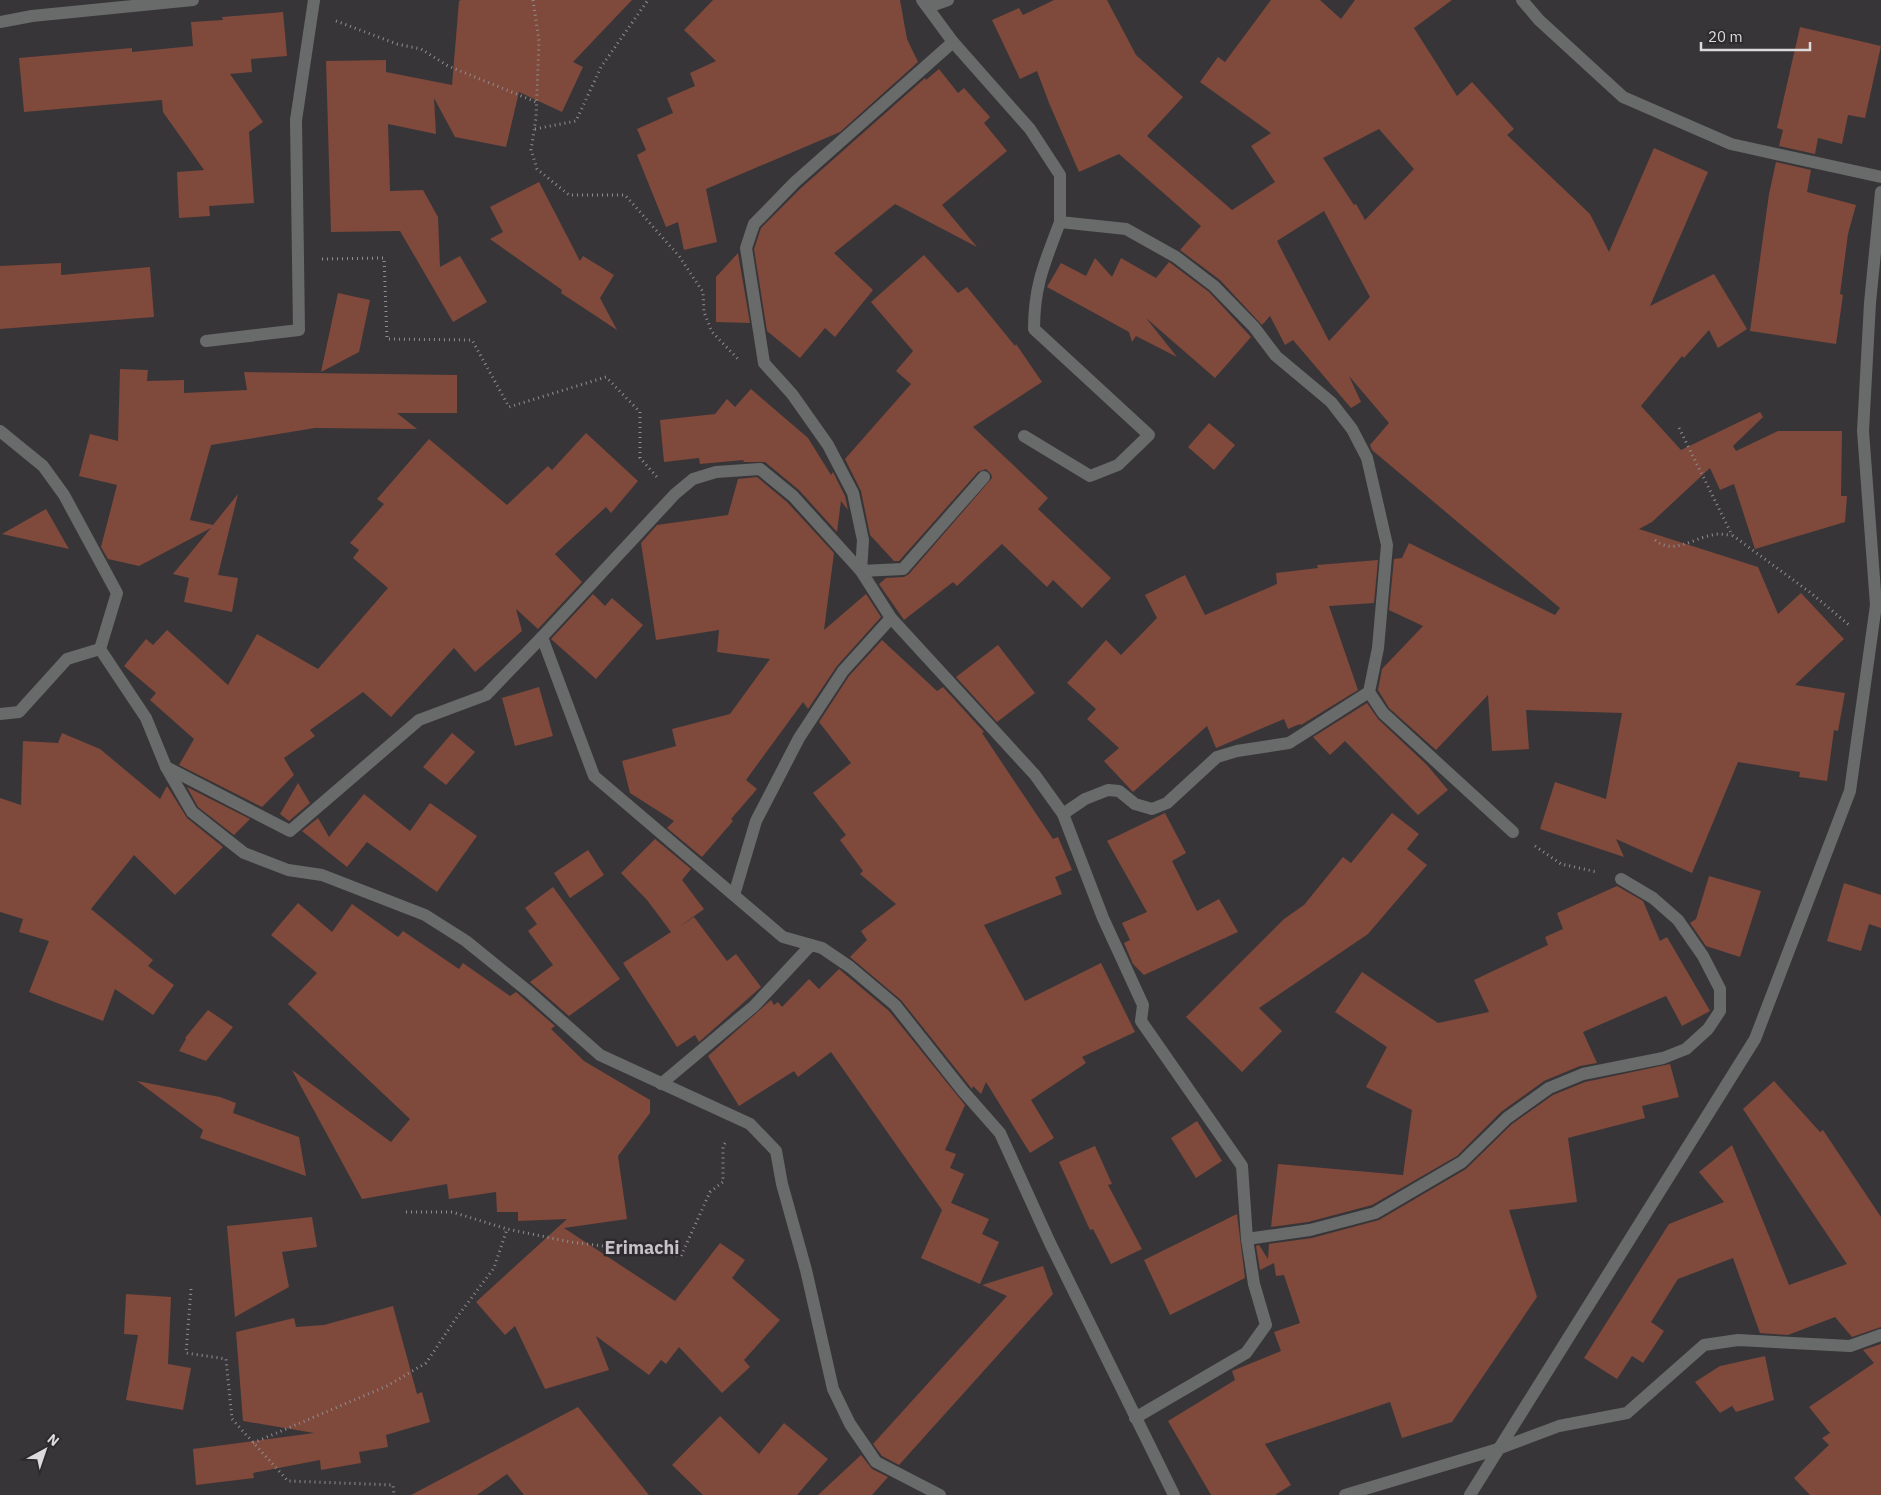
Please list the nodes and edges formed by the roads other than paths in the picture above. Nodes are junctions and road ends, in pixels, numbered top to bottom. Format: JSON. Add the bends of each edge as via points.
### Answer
{"nodes":[{"id":1,"x":193,"y":0,"type":"edge"},
{"id":2,"x":948,"y":0,"type":"edge"},
{"id":3,"x":1522,"y":0,"type":"edge"},
{"id":4,"x":925,"y":4,"type":"edge"},
{"id":5,"x":314,"y":6,"type":"edge"},
{"id":6,"x":0,"y":22,"type":"edge"},
{"id":7,"x":953,"y":42,"type":"junction"},
{"id":8,"x":1881,"y":177,"type":"edge"},
{"id":9,"x":1881,"y":192,"type":"edge"},
{"id":10,"x":1060,"y":222,"type":"junction"},
{"id":11,"x":206,"y":341,"type":"dead end"},
{"id":12,"x":0,"y":431,"type":"edge"},
{"id":13,"x":1024,"y":436,"type":"dead end"},
{"id":14,"x":984,"y":477,"type":"dead end"},
{"id":15,"x":861,"y":571,"type":"junction"},
{"id":16,"x":891,"y":618,"type":"junction"},
{"id":17,"x":542,"y":637,"type":"junction"},
{"id":18,"x":1871,"y":645,"type":"junction"},
{"id":19,"x":100,"y":649,"type":"junction"},
{"id":20,"x":1881,"y":654,"type":"edge"},
{"id":21,"x":1369,"y":692,"type":"junction"},
{"id":22,"x":0,"y":714,"type":"edge"},
{"id":23,"x":166,"y":766,"type":"junction"},
{"id":24,"x":1063,"y":814,"type":"junction"},
{"id":25,"x":1513,"y":832,"type":"road end"},
{"id":26,"x":1621,"y":879,"type":"road end"},
{"id":27,"x":734,"y":896,"type":"junction"},
{"id":28,"x":811,"y":945,"type":"junction"},
{"id":29,"x":661,"y":1084,"type":"junction"},
{"id":30,"x":1247,"y":1239,"type":"junction"},
{"id":31,"x":1881,"y":1335,"type":"edge"},
{"id":32,"x":1136,"y":1418,"type":"junction"},
{"id":33,"x":1498,"y":1449,"type":"junction"},
{"id":34,"x":934,"y":1494,"type":"edge"},
{"id":35,"x":1174,"y":1495,"type":"edge"},
{"id":36,"x":1345,"y":1495,"type":"edge"},
{"id":37,"x":1470,"y":1495,"type":"edge"}],
"edges":[{"from":1,"to":6,"type":"street"},
{"from":2,"to":4,"type":"street"},
{"from":3,"to":8,"type":"street","via":[[1539,20],[1623,97],[1731,144]]},
{"from":4,"to":7,"type":"street"},
{"from":5,"to":11,"type":"street","via":[[296,120],[299,330]]},
{"from":7,"to":10,"type":"street","via":[[1030,129],[1060,175]]},
{"from":7,"to":15,"type":"street","via":[[795,182],[754,224],[746,248],[764,363],[792,394],[828,445],[853,493],[863,540]]},
{"from":9,"to":18,"type":"street","via":[[1870,303],[1864,431],[1876,605]]},
{"from":10,"to":13,"type":"street","via":[[1039,277],[1034,301],[1034,329],[1149,435],[1118,465],[1090,476]]},
{"from":10,"to":21,"type":"street","via":[[1126,229],[1176,257],[1214,286],[1254,327],[1276,356],[1331,402],[1352,429],[1367,458],[1388,545],[1378,648]]},
{"from":12,"to":19,"type":"street","via":[[43,466],[64,495],[118,593]]},
{"from":14,"to":15,"type":"street","via":[[903,569]]},
{"from":15,"to":16,"type":"street"},
{"from":15,"to":17,"type":"street","via":[[793,496],[760,468],[716,472],[693,479],[675,494]]},
{"from":16,"to":24,"type":"street","via":[[1035,775]]},
{"from":16,"to":27,"type":"street","via":[[843,671],[799,738],[756,821]]},
{"from":17,"to":23,"type":"street","via":[[486,695],[419,720],[290,831]]},
{"from":17,"to":27,"type":"street","via":[[594,776]]},
{"from":18,"to":20,"type":"street"},
{"from":18,"to":33,"type":"street","via":[[1850,791],[1755,1039]]},
{"from":19,"to":22,"type":"street","via":[[67,659],[19,712]]},
{"from":19,"to":23,"type":"street","via":[[146,718]]},
{"from":21,"to":24,"type":"street","via":[[1289,743],[1217,757],[1167,803],[1152,809],[1135,804],[1119,791],[1108,790],[1085,799]]},
{"from":21,"to":25,"type":"street","via":[[1383,713]]},
{"from":23,"to":29,"type":"street","via":[[192,812],[244,853],[288,870],[322,875],[425,915],[466,941],[600,1055]]},
{"from":24,"to":30,"type":"street","via":[[1103,918],[1143,1005],[1141,1021],[1242,1166]]},
{"from":26,"to":30,"type":"street","via":[[1653,898],[1678,920],[1703,956],[1720,989],[1720,1012],[1708,1029],[1686,1049],[1663,1058],[1583,1074],[1550,1088],[1507,1118],[1462,1162],[1375,1213],[1310,1230]]},
{"from":27,"to":28,"type":"street","via":[[783,937]]},
{"from":28,"to":29,"type":"street","via":[[754,1006]]},
{"from":28,"to":32,"type":"street","via":[[822,948],[850,967],[895,1005],[962,1091],[1000,1133]]},
{"from":29,"to":34,"type":"street","via":[[750,1124],[776,1151],[833,1389],[850,1424],[876,1462]]},
{"from":30,"to":32,"type":"street","via":[[1254,1284],[1266,1326],[1246,1353]]},
{"from":31,"to":33,"type":"street","via":[[1850,1346],[1738,1340],[1704,1345],[1627,1413],[1559,1426]]},
{"from":32,"to":35,"type":"street"},
{"from":33,"to":36,"type":"street"},
{"from":33,"to":37,"type":"street"}]}
